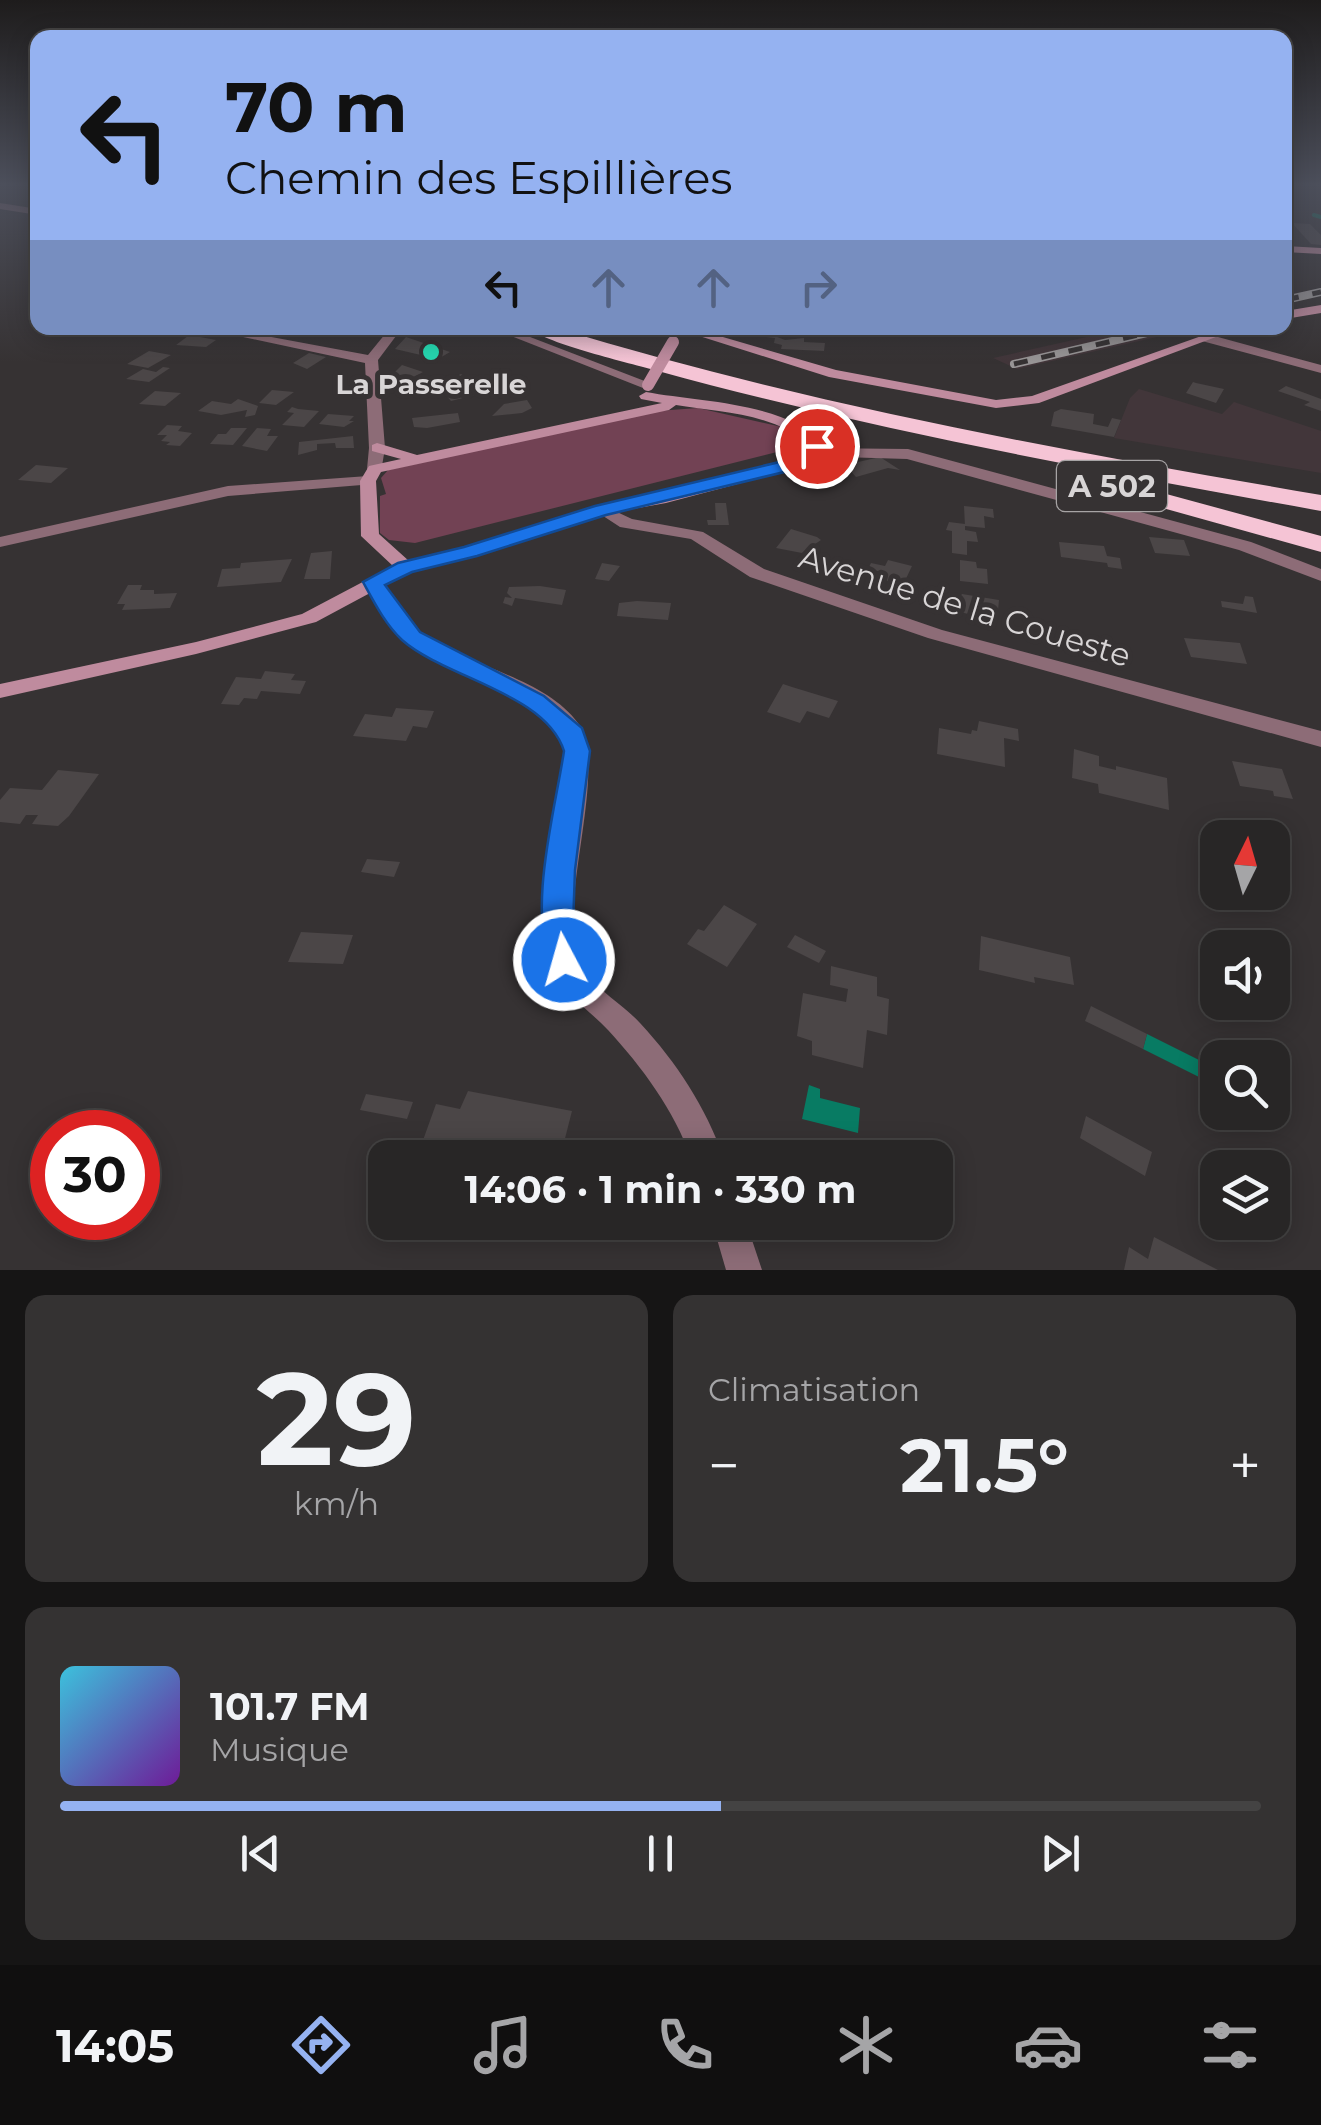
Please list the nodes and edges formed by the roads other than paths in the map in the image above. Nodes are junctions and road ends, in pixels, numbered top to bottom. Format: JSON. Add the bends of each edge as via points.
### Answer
{"nodes":[{"id":1,"x":1292,"y":249,"type":"edge"},
{"id":2,"x":1321,"y":251,"type":"edge"},
{"id":3,"x":1321,"y":309,"type":"edge"},
{"id":4,"x":1292,"y":314,"type":"edge"},
{"id":5,"x":243,"y":335,"type":"edge"},
{"id":6,"x":391,"y":335,"type":"edge"},
{"id":7,"x":514,"y":335,"type":"edge"},
{"id":8,"x":572,"y":335,"type":"edge"},
{"id":9,"x":612,"y":335,"type":"edge"},
{"id":10,"x":683,"y":335,"type":"edge"},
{"id":11,"x":704,"y":335,"type":"edge"},
{"id":12,"x":1215,"y":335,"type":"edge"},
{"id":13,"x":1207,"y":338,"type":"junction"},
{"id":14,"x":669,"y":355,"type":"junction"},
{"id":15,"x":371,"y":360,"type":"junction"},
{"id":16,"x":1321,"y":369,"type":"edge"},
{"id":17,"x":647,"y":391,"type":"junction"},
{"id":18,"x":678,"y":404,"type":"junction"},
{"id":19,"x":632,"y":412,"type":"junction"},
{"id":20,"x":904,"y":426,"type":"junction"},
{"id":21,"x":377,"y":448,"type":"junction"},
{"id":22,"x":814,"y":453,"type":"junction"},
{"id":23,"x":422,"y":457,"type":"junction"},
{"id":24,"x":371,"y":475,"type":"junction"},
{"id":25,"x":1321,"y":488,"type":"edge"},
{"id":26,"x":1321,"y":502,"type":"edge"},
{"id":27,"x":602,"y":510,"type":"junction"},
{"id":28,"x":0,"y":542,"type":"edge"},
{"id":29,"x":1321,"y":544,"type":"edge"},
{"id":30,"x":405,"y":568,"type":"junction"},
{"id":31,"x":1321,"y":575,"type":"edge"},
{"id":32,"x":373,"y":582,"type":"junction"},
{"id":33,"x":0,"y":691,"type":"edge"},
{"id":34,"x":1321,"y":740,"type":"edge"},
{"id":35,"x":702,"y":1140,"type":"edge"},
{"id":36,"x":735,"y":1240,"type":"edge"},
{"id":37,"x":744,"y":1270,"type":"edge"}],
"edges":[{"from":1,"to":2,"type":"street"},
{"from":3,"to":4,"type":"street"},
{"from":5,"to":15,"type":"street"},
{"from":6,"to":15,"type":"street"},
{"from":7,"to":17,"type":"street"},
{"from":8,"to":14,"type":"highway"},
{"from":9,"to":14,"type":"highway"},
{"from":10,"to":14,"type":"street"},
{"from":11,"to":13,"type":"street","via":[[834,374],[996,404],[1034,400]]},
{"from":12,"to":13,"type":"street"},
{"from":13,"to":16,"type":"street"},
{"from":14,"to":17,"type":"street","bridge":true},
{"from":14,"to":20,"type":"highway"},
{"from":14,"to":25,"type":"highway","via":[[1018,433]]},
{"from":15,"to":21,"type":"street"},
{"from":17,"to":18,"type":"street"},
{"from":17,"to":19,"type":"street"},
{"from":18,"to":19,"type":"street"},
{"from":18,"to":22,"type":"street","via":[[793,427],[815,441]]},
{"from":19,"to":23,"type":"street"},
{"from":20,"to":26,"type":"highway"},
{"from":20,"to":29,"type":"highway","number":"A 502"},
{"from":21,"to":23,"type":"street"},
{"from":21,"to":24,"type":"street"},
{"from":22,"to":27,"type":"street","via":[[780,468]]},
{"from":22,"to":31,"type":"street","via":[[908,454],[1245,546]]},
{"from":23,"to":24,"type":"street"},
{"from":24,"to":28,"type":"street","via":[[228,491]]},
{"from":24,"to":30,"type":"street","via":[[370,536]]},
{"from":27,"to":30,"type":"street"},
{"from":27,"to":34,"type":"street","name":"Avenue de la Coueste","via":[[614,521],[711,542],[758,573],[935,634]]},
{"from":30,"to":32,"type":"street"},
{"from":32,"to":33,"type":"street","via":[[310,618]]},
{"from":32,"to":35,"type":"street","via":[[412,637],[536,702],[570,728],[577,751],[560,870],[564,960],[582,992],[614,1016],[658,1071]]},
{"from":36,"to":37,"type":"street"}]}
